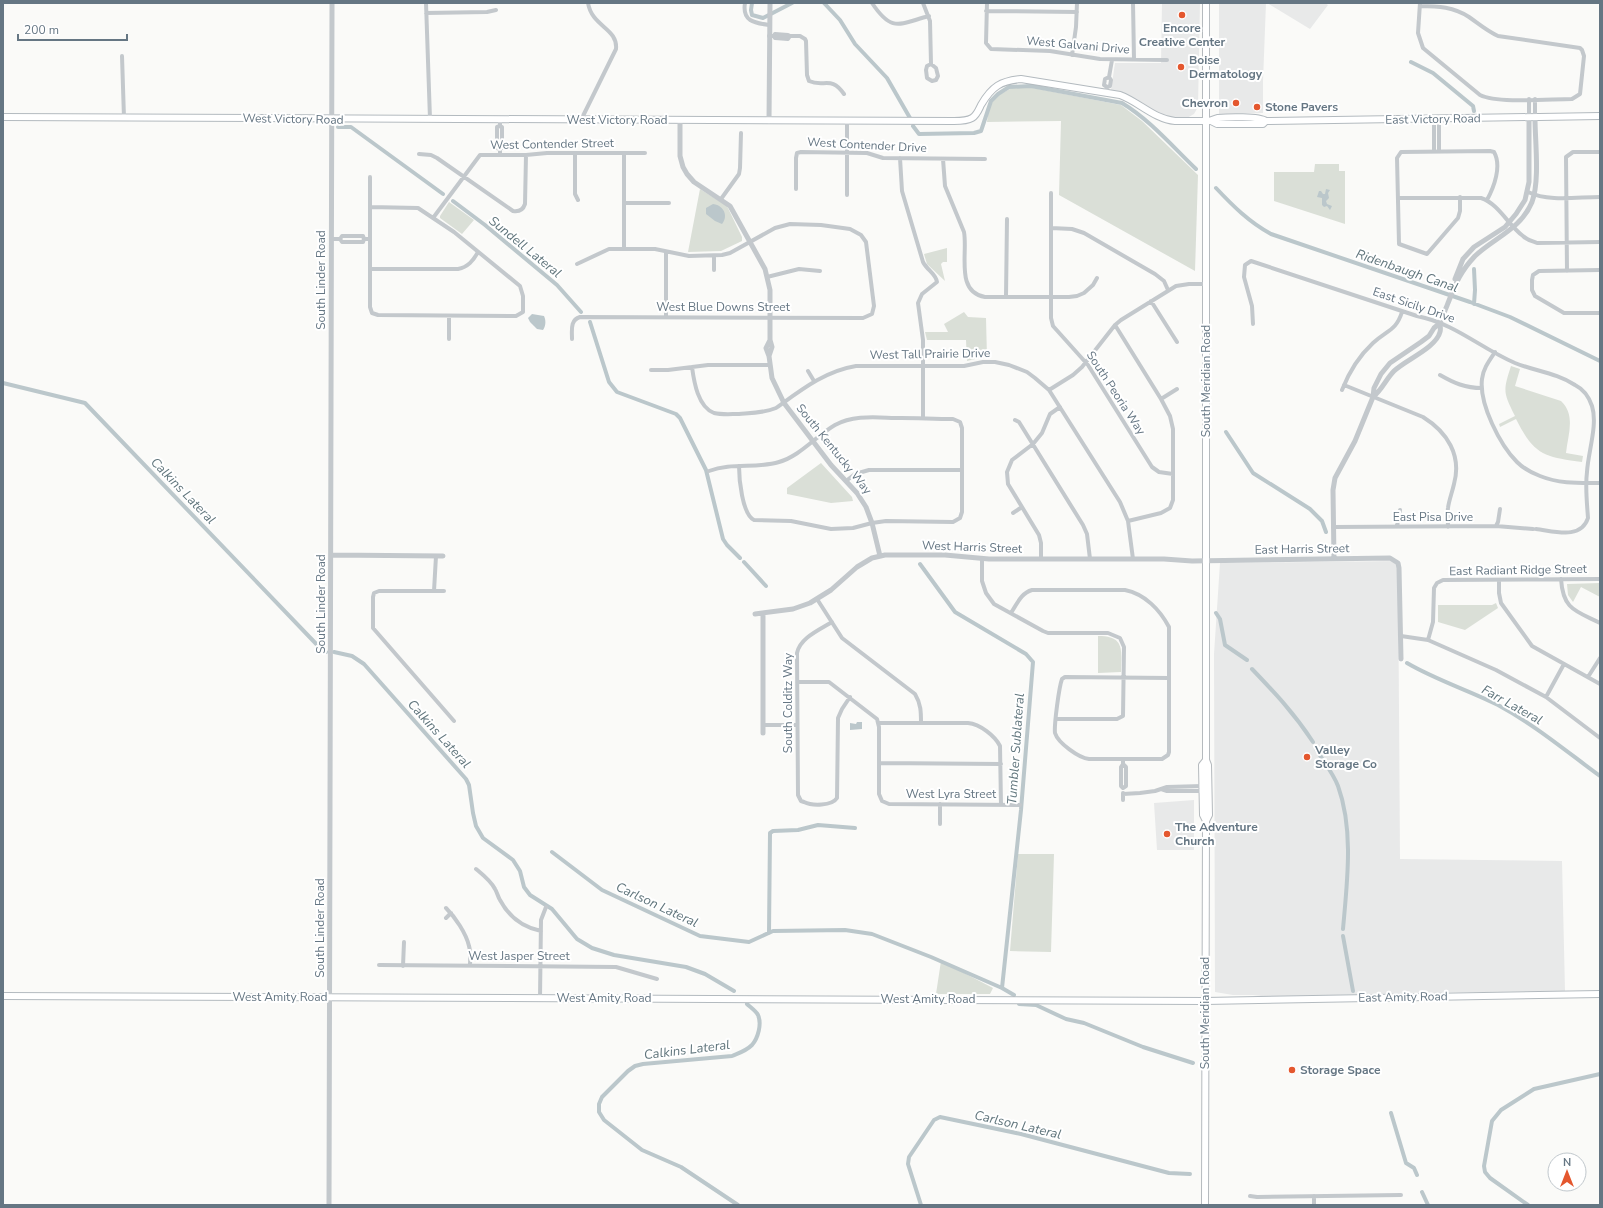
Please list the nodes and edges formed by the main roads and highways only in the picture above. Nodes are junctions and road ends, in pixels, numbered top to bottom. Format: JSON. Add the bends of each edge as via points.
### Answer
{"nodes":[{"id":1,"x":1206,"y":3,"type":"edge"},
{"id":2,"x":1600,"y":116,"type":"edge"},
{"id":3,"x":3,"y":117,"type":"edge"},
{"id":4,"x":1208,"y":121,"type":"junction"},
{"id":5,"x":1600,"y":994,"type":"edge"},
{"id":6,"x":3,"y":996,"type":"edge"},
{"id":7,"x":1205,"y":1001,"type":"junction"},
{"id":8,"x":1205,"y":1205,"type":"edge"}],
"edges":[{"from":1,"to":4,"type":"main road","name":"South Meridian Road"},
{"from":2,"to":4,"type":"main road","name":"East Victory Road","via":[[1266,121],[1263,124],[1217,124]]},
{"from":3,"to":4,"type":"main road","name":"West Victory Road","via":[[430,120],[500,123],[581,120],[964,121],[975,115],[987,94],[994,88],[1021,79],[1107,89],[1130,98],[1161,118],[1175,121]]},
{"from":4,"to":7,"type":"main road","name":"South Meridian Road","via":[[1205,761],[1208,765],[1203,815],[1206,819]]},
{"from":5,"to":7,"type":"main road","name":"East Amity Road"},
{"from":6,"to":7,"type":"main road","name":"West Amity Road"},
{"from":7,"to":8,"type":"main road","name":"South Meridian Road"}]}
